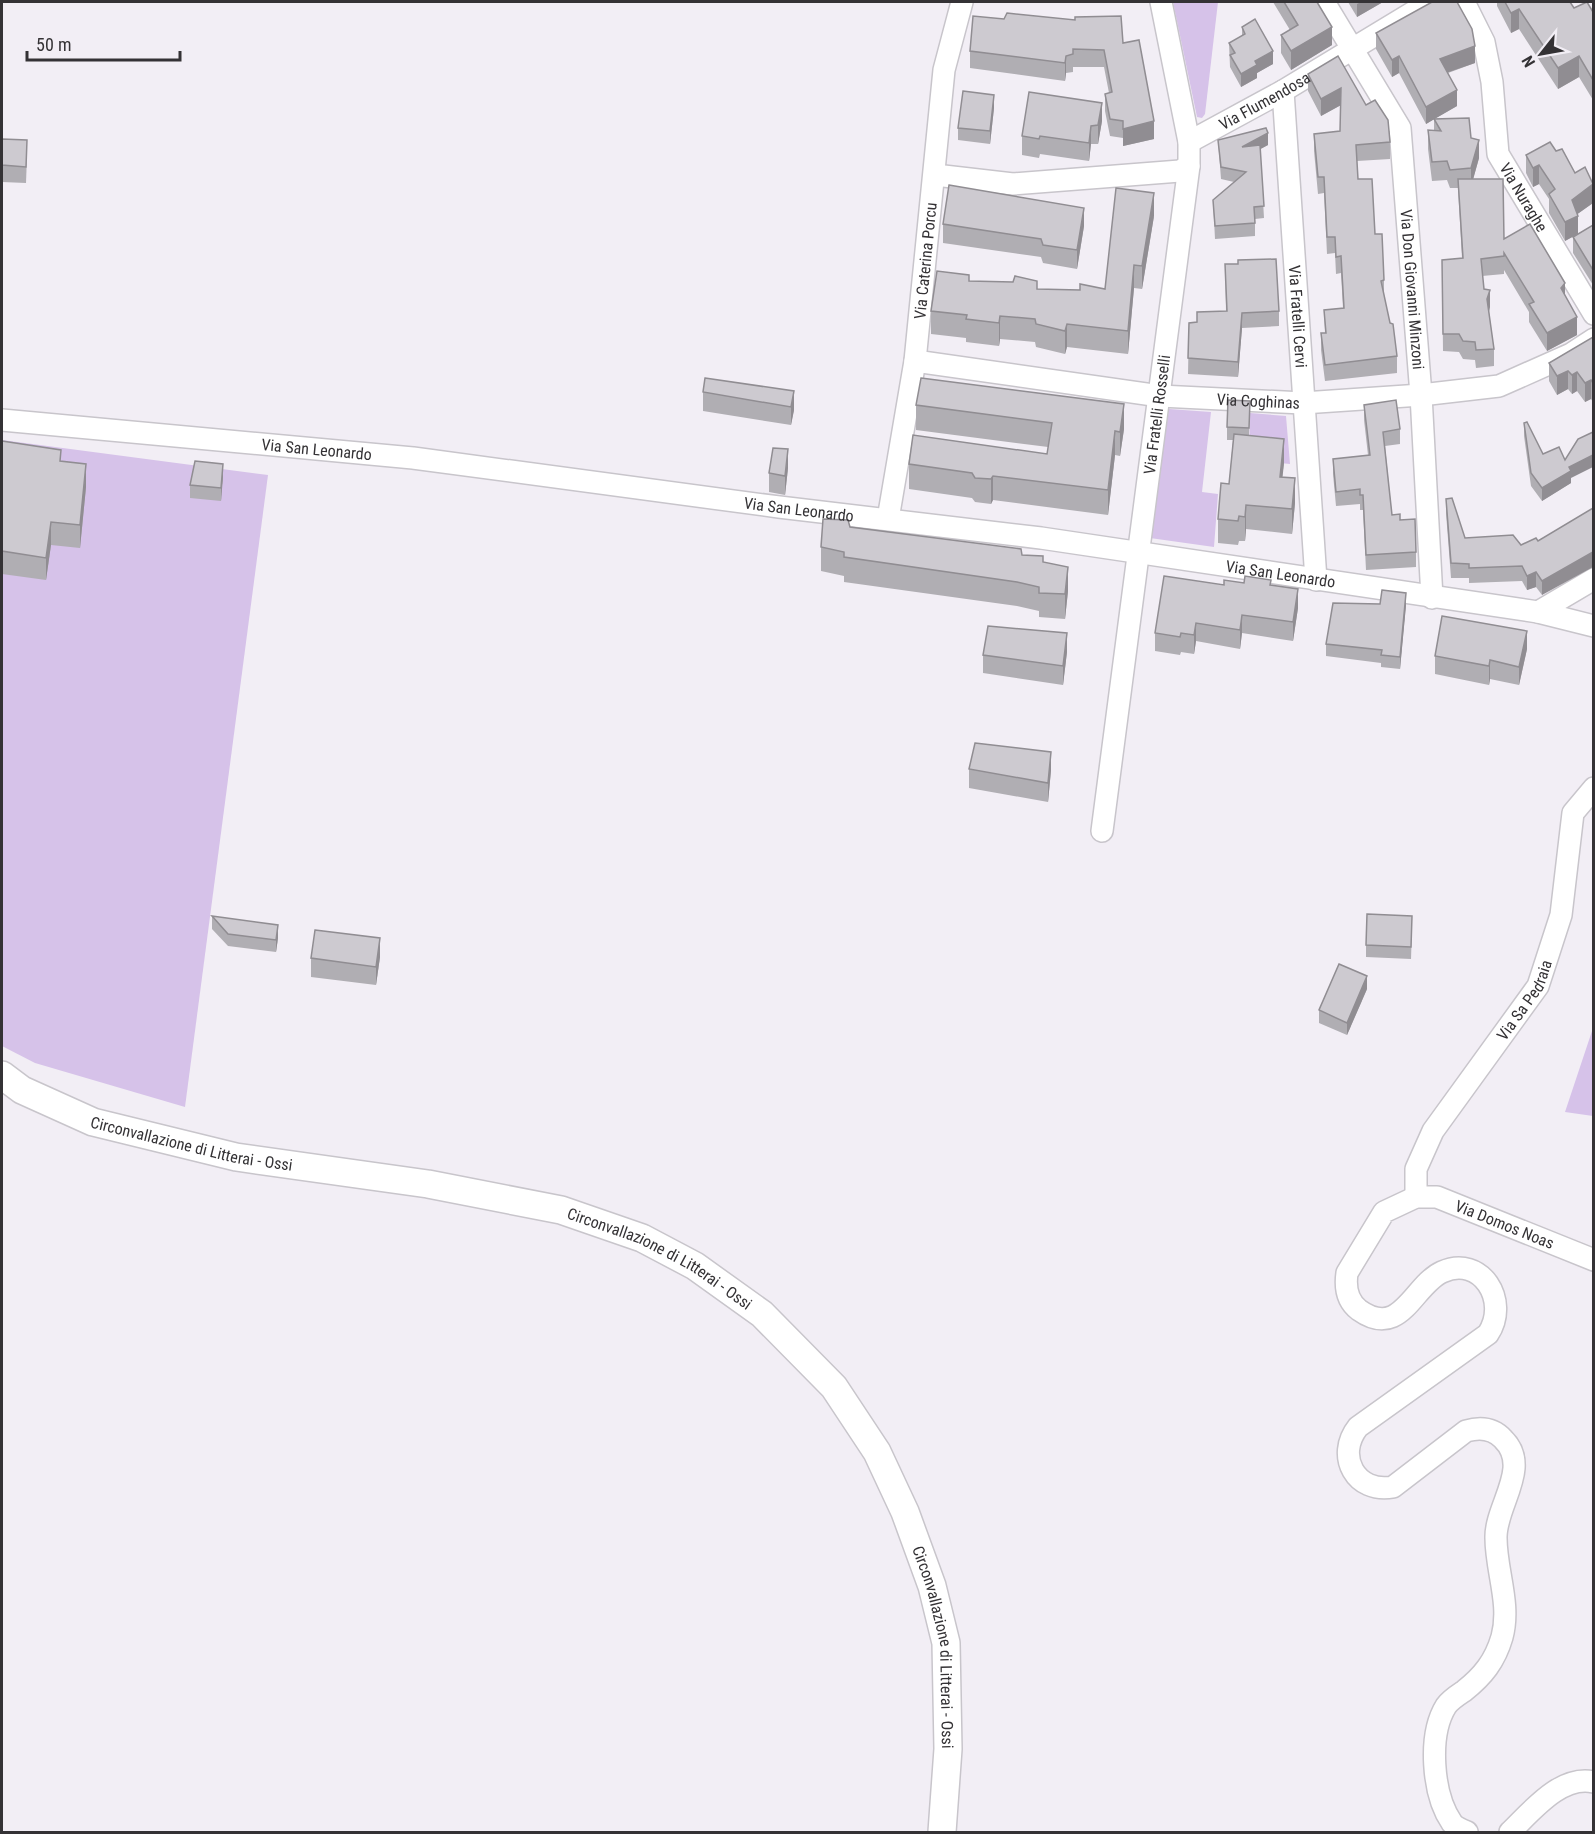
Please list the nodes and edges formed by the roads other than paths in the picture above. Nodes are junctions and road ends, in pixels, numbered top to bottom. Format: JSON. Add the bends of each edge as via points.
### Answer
{"nodes":[{"id":1,"x":962,"y":2,"type":"edge"},
{"id":2,"x":1161,"y":2,"type":"edge"},
{"id":3,"x":1324,"y":2,"type":"edge"},
{"id":4,"x":1430,"y":2,"type":"edge"},
{"id":5,"x":1464,"y":2,"type":"edge"},
{"id":6,"x":1352,"y":49,"type":"junction"},
{"id":7,"x":1283,"y":91,"type":"junction"},
{"id":8,"x":1189,"y":142,"type":"junction"},
{"id":9,"x":1189,"y":166,"type":"junction"},
{"id":10,"x":935,"y":176,"type":"junction"},
{"id":11,"x":1593,"y":314,"type":"edge"},
{"id":12,"x":1593,"y":339,"type":"edge"},
{"id":13,"x":915,"y":361,"type":"junction"},
{"id":14,"x":1421,"y":395,"type":"junction"},
{"id":15,"x":1160,"y":396,"type":"junction"},
{"id":16,"x":1303,"y":403,"type":"junction"},
{"id":17,"x":2,"y":420,"type":"edge"},
{"id":18,"x":888,"y":519,"type":"junction"},
{"id":19,"x":1137,"y":554,"type":"junction"},
{"id":20,"x":1593,"y":579,"type":"edge"},
{"id":21,"x":1316,"y":580,"type":"junction"},
{"id":22,"x":1432,"y":598,"type":"junction"},
{"id":23,"x":1538,"y":612,"type":"junction"},
{"id":24,"x":1593,"y":626,"type":"edge"},
{"id":25,"x":1593,"y":789,"type":"edge"},
{"id":26,"x":1102,"y":831,"type":"dead end"},
{"id":27,"x":2,"y":1075,"type":"edge"},
{"id":28,"x":1416,"y":1197,"type":"junction"},
{"id":29,"x":1593,"y":1260,"type":"edge"},
{"id":30,"x":1593,"y":1782,"type":"edge"},
{"id":31,"x":942,"y":1833,"type":"edge"},
{"id":32,"x":1467,"y":1833,"type":"edge"},
{"id":33,"x":1510,"y":1833,"type":"edge"}],
"edges":[{"from":1,"to":10,"type":"street","name":"Via Caterina Porcu","via":[[944,70]]},
{"from":2,"to":8,"type":"street","name":"Via Fratelli Rosselli"},
{"from":3,"to":6,"type":"street","name":"Via Don Giovanni Minzoni"},
{"from":4,"to":6,"type":"street","name":"Via Flumendosa"},
{"from":5,"to":11,"type":"street","name":"Via Nuraghe","via":[[1484,42],[1498,154]]},
{"from":6,"to":7,"type":"street","name":"Via Flumendosa"},
{"from":6,"to":14,"type":"street","name":"Via Don Giovanni Minzoni","via":[[1400,128]]},
{"from":7,"to":8,"type":"street","name":"Via Flumendosa"},
{"from":7,"to":16,"type":"street","name":"Via Fratelli Cervi"},
{"from":8,"to":9,"type":"street","name":"Via Fratelli Rosselli"},
{"from":9,"to":10,"type":"street","via":[[1180,171],[1013,184]]},
{"from":9,"to":15,"type":"street","name":"Via Fratelli Rosselli"},
{"from":10,"to":13,"type":"street","name":"Via Caterina Porcu"},
{"from":12,"to":14,"type":"street","name":"Via Coghinas","via":[[1570,354],[1499,386]]},
{"from":13,"to":15,"type":"street","name":"Via Coghinas"},
{"from":13,"to":18,"type":"street","name":"Via Caterina Porcu"},
{"from":14,"to":16,"type":"street","name":"Via Coghinas"},
{"from":14,"to":22,"type":"street","name":"Via Don Giovanni Minzoni"},
{"from":15,"to":16,"type":"street","name":"Via Coghinas"},
{"from":15,"to":19,"type":"street","name":"Via Fratelli Rosselli"},
{"from":16,"to":21,"type":"street","name":"Via Fratelli Cervi"},
{"from":17,"to":18,"type":"street","name":"Via San Leonardo","via":[[413,458]]},
{"from":18,"to":19,"type":"street","name":"Via San Leonardo"},
{"from":19,"to":21,"type":"street","name":"Via San Leonardo"},
{"from":19,"to":26,"type":"street","name":"Via Fratelli Rosselli"},
{"from":20,"to":23,"type":"street"},
{"from":21,"to":22,"type":"street","name":"Via San Leonardo"},
{"from":22,"to":23,"type":"street","name":"Via San Leonardo"},
{"from":23,"to":24,"type":"street","name":"Via San Leonardo"},
{"from":25,"to":28,"type":"street","name":"Via Sa Pedraia","via":[[1574,813],[1561,915],[1538,986],[1433,1131],[1416,1169]]},
{"from":27,"to":31,"type":"street","name":"Circonvallazione di Litterai - Ossi","via":[[22,1090],[93,1122],[225,1155],[428,1184],[561,1210],[642,1238],[695,1266],[762,1314],[834,1387],[877,1452],[905,1512],[932,1586],[945,1643],[948,1749]]},
{"from":28,"to":29,"type":"street","name":"Via Domos Noas","via":[[1437,1197]]},
{"from":28,"to":32,"type":"street","via":[[1384,1212],[1350,1265],[1345,1282],[1350,1300],[1371,1317],[1390,1317],[1409,1306],[1442,1272],[1465,1270],[1476,1274],[1493,1291],[1497,1318],[1480,1342],[1358,1427],[1348,1442],[1347,1460],[1358,1479],[1384,1488],[1393,1487],[1466,1431],[1493,1431],[1512,1453],[1513,1476],[1495,1536],[1505,1605],[1503,1633],[1495,1660],[1447,1704],[1434,1737],[1436,1782],[1452,1824]]},
{"from":30,"to":33,"type":"street","via":[[1583,1780],[1558,1789]]}]}
